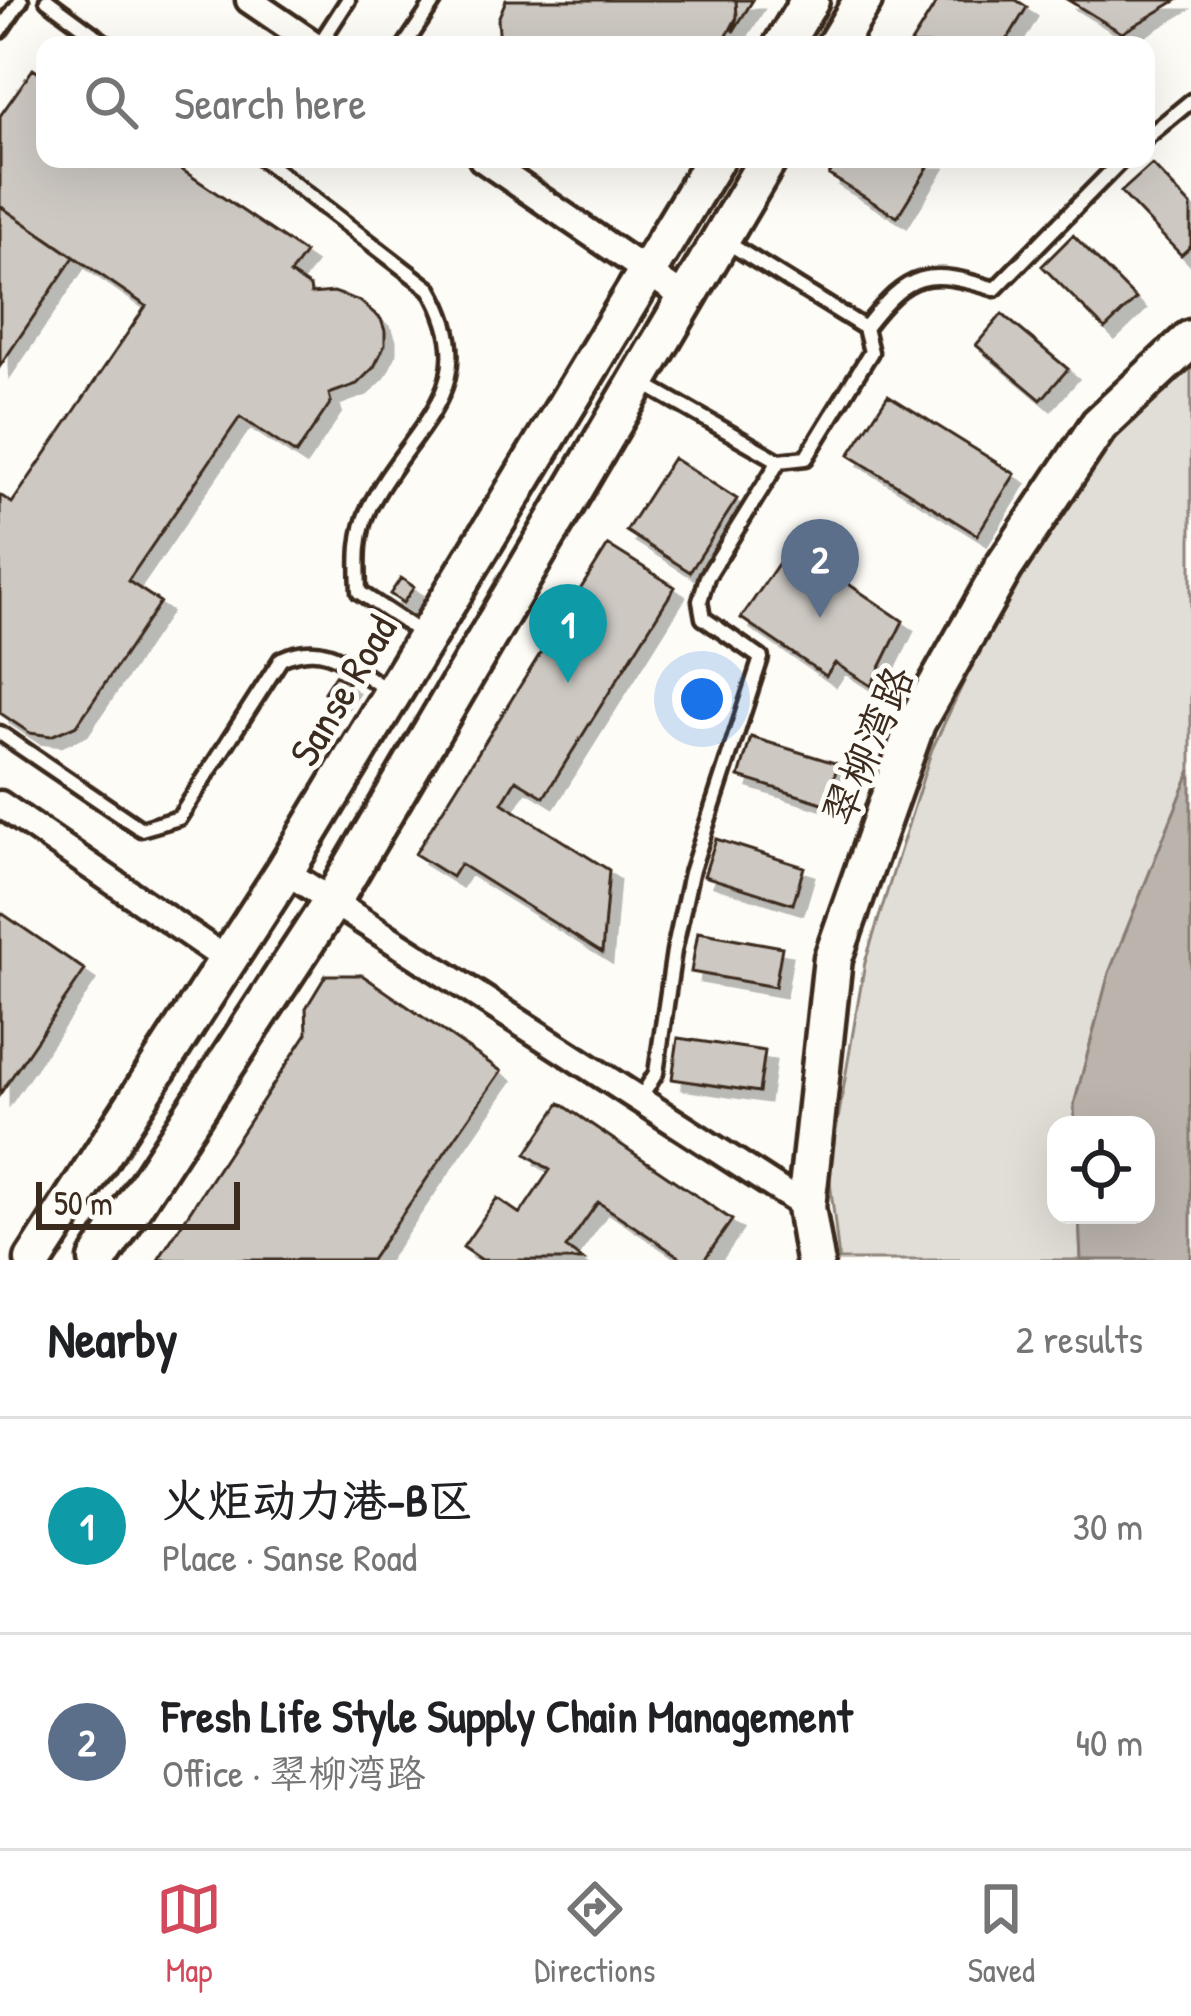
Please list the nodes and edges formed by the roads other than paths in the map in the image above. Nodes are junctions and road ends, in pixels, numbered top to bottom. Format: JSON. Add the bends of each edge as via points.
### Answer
{"nodes":[{"id":1,"x":21,"y":0,"type":"edge"},
{"id":2,"x":47,"y":0,"type":"edge"},
{"id":3,"x":249,"y":0,"type":"edge"},
{"id":4,"x":348,"y":0,"type":"edge"},
{"id":5,"x":435,"y":0,"type":"edge"},
{"id":6,"x":810,"y":0,"type":"edge"},
{"id":7,"x":863,"y":0,"type":"edge"},
{"id":8,"x":0,"y":31,"type":"edge"},
{"id":9,"x":96,"y":36,"type":"edge"},
{"id":10,"x":303,"y":36,"type":"edge"},
{"id":11,"x":323,"y":36,"type":"edge"},
{"id":12,"x":411,"y":36,"type":"edge"},
{"id":13,"x":788,"y":36,"type":"edge"},
{"id":14,"x":841,"y":36,"type":"edge"},
{"id":15,"x":1191,"y":101,"type":"edge"},
{"id":16,"x":1155,"y":131,"type":"edge"},
{"id":17,"x":274,"y":168,"type":"edge"},
{"id":18,"x":495,"y":168,"type":"edge"},
{"id":19,"x":710,"y":168,"type":"edge"},
{"id":20,"x":763,"y":168,"type":"edge"},
{"id":21,"x":1114,"y":168,"type":"edge"},
{"id":22,"x":720,"y":239,"type":"junction"},
{"id":23,"x":648,"y":272,"type":"junction"},
{"id":24,"x":685,"y":298,"type":"junction"},
{"id":25,"x":865,"y":328,"type":"junction"},
{"id":26,"x":1191,"y":339,"type":"edge"},
{"id":27,"x":637,"y":380,"type":"junction"},
{"id":28,"x":778,"y":461,"type":"junction"},
{"id":29,"x":428,"y":637,"type":"junction"},
{"id":30,"x":393,"y":694,"type":"junction"},
{"id":31,"x":0,"y":733,"type":"edge"},
{"id":32,"x":0,"y":803,"type":"edge"},
{"id":33,"x":285,"y":871,"type":"junction"},
{"id":34,"x":334,"y":900,"type":"junction"},
{"id":35,"x":227,"y":960,"type":"junction"},
{"id":36,"x":640,"y":1099,"type":"junction"},
{"id":37,"x":806,"y":1207,"type":"junction"},
{"id":38,"x":34,"y":1260,"type":"edge"},
{"id":39,"x":98,"y":1260,"type":"edge"},
{"id":40,"x":815,"y":1260,"type":"edge"}],
"edges":[{"from":1,"to":8,"type":"lane"},
{"from":2,"to":9,"type":"lane"},
{"from":3,"to":10,"type":"street"},
{"from":4,"to":11,"type":"lane"},
{"from":5,"to":12,"type":"lane"},
{"from":6,"to":13,"type":"street"},
{"from":7,"to":14,"type":"street"},
{"from":15,"to":16,"type":"lane"},
{"from":17,"to":29,"type":"lane","via":[[430,289],[446,317],[446,390],[368,510],[358,549],[359,592]]},
{"from":18,"to":23,"type":"street"},
{"from":19,"to":23,"type":"street","name":"Sanse Road"},
{"from":20,"to":22,"type":"street"},
{"from":21,"to":25,"type":"lane","via":[[995,289],[954,276],[920,278],[893,291]]},
{"from":22,"to":24,"type":"street"},
{"from":22,"to":25,"type":"lane"},
{"from":23,"to":24,"type":"street"},
{"from":23,"to":29,"type":"street","name":"Sanse Road"},
{"from":24,"to":27,"type":"street"},
{"from":25,"to":28,"type":"lane","via":[[871,352],[806,458]]},
{"from":26,"to":37,"type":"street","name":"翠柳湾路","via":[[1099,425],[1004,567],[916,723],[833,958]]},
{"from":27,"to":28,"type":"lane"},
{"from":27,"to":34,"type":"street"},
{"from":28,"to":36,"type":"lane","via":[[700,601],[703,618],[761,658],[691,873],[656,1073]]},
{"from":29,"to":30,"type":"street","name":"Sanse Road"},
{"from":30,"to":31,"type":"lane","via":[[325,651],[302,649],[281,659],[179,818],[141,829]]},
{"from":30,"to":33,"type":"street","name":"Sanse Road"},
{"from":32,"to":35,"type":"street"},
{"from":33,"to":34,"type":"street"},
{"from":33,"to":35,"type":"street","name":"Sanse Road"},
{"from":34,"to":36,"type":"street"},
{"from":34,"to":39,"type":"street"},
{"from":35,"to":38,"type":"street","name":"Sanse Road"},
{"from":36,"to":37,"type":"street"},
{"from":37,"to":40,"type":"street","name":"翠柳湾路"}]}
